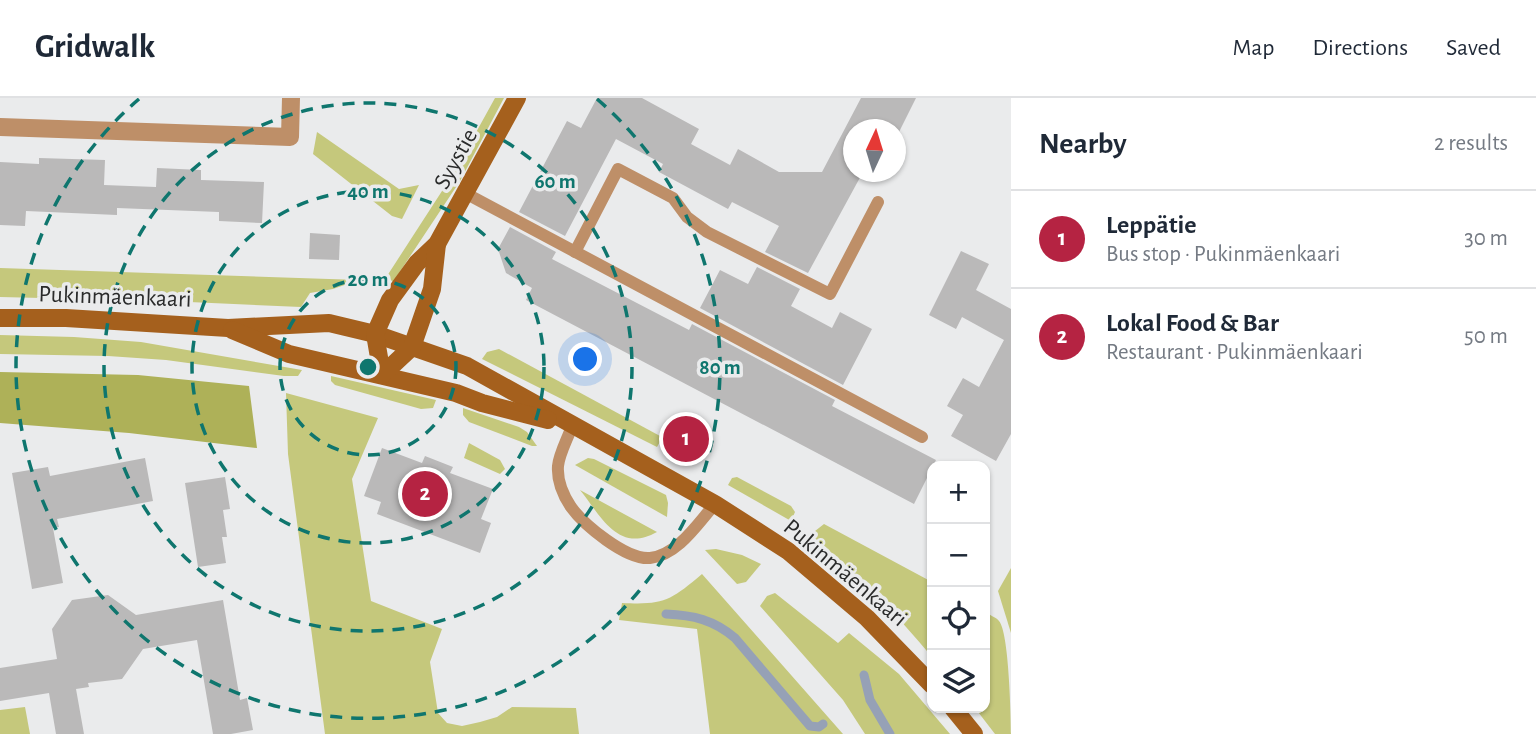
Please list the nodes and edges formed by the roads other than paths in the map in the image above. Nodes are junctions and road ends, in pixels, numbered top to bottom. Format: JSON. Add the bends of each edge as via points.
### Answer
{"nodes":[{"id":1,"x":291,"y":98,"type":"edge"},
{"id":2,"x":517,"y":98,"type":"edge"},
{"id":3,"x":0,"y":127,"type":"edge"},
{"id":4,"x":465,"y":193,"type":"junction"},
{"id":5,"x":878,"y":202,"type":"dead end"},
{"id":6,"x":437,"y":244,"type":"junction"},
{"id":7,"x":575,"y":252,"type":"junction"},
{"id":8,"x":0,"y":318,"type":"edge"},
{"id":9,"x":228,"y":328,"type":"junction"},
{"id":10,"x":375,"y":334,"type":"junction"},
{"id":11,"x":412,"y":346,"type":"junction"},
{"id":12,"x":382,"y":376,"type":"junction"},
{"id":13,"x":572,"y":426,"type":"junction"},
{"id":14,"x":922,"y":437,"type":"dead end"},
{"id":15,"x":715,"y":504,"type":"junction"},
{"id":16,"x":927,"y":680,"type":"edge"},
{"id":17,"x":957,"y":713,"type":"edge"},
{"id":18,"x":974,"y":734,"type":"edge"}],
"edges":[{"from":1,"to":3,"type":"street","via":[[290,137]]},
{"from":2,"to":4,"type":"main road","name":"Syystie"},
{"from":4,"to":6,"type":"main road","name":"Syystie"},
{"from":4,"to":7,"type":"lane"},
{"from":5,"to":7,"type":"lane","via":[[830,294],[707,232],[687,217],[673,198],[618,169]]},
{"from":6,"to":10,"type":"main road","name":"Syystie","via":[[390,300]]},
{"from":6,"to":11,"type":"main road","name":"Syystie","via":[[432,289]]},
{"from":7,"to":14,"type":"lane"},
{"from":8,"to":9,"type":"main road","name":"Pukinmäenkaari"},
{"from":9,"to":10,"type":"main road","name":"Pukinmäenkaari","via":[[329,323]]},
{"from":9,"to":12,"type":"main road","name":"Pukinmäenkaari","via":[[289,354]]},
{"from":10,"to":11,"type":"main road","name":"Pukinmäenkaari"},
{"from":10,"to":12,"type":"main road"},
{"from":11,"to":12,"type":"main road","name":"Syystie"},
{"from":11,"to":13,"type":"main road","name":"Pukinmäenkaari","via":[[467,366]]},
{"from":12,"to":13,"type":"main road","name":"Pukinmäenkaari"},
{"from":13,"to":15,"type":"main road","name":"Pukinmäenkaari"},
{"from":13,"to":15,"type":"lane","via":[[558,466],[562,491],[572,509],[624,551],[650,558],[663,553],[681,542]]},
{"from":15,"to":16,"type":"main road","name":"Pukinmäenkaari","via":[[788,551],[867,618]]},
{"from":17,"to":18,"type":"main road"}]}
